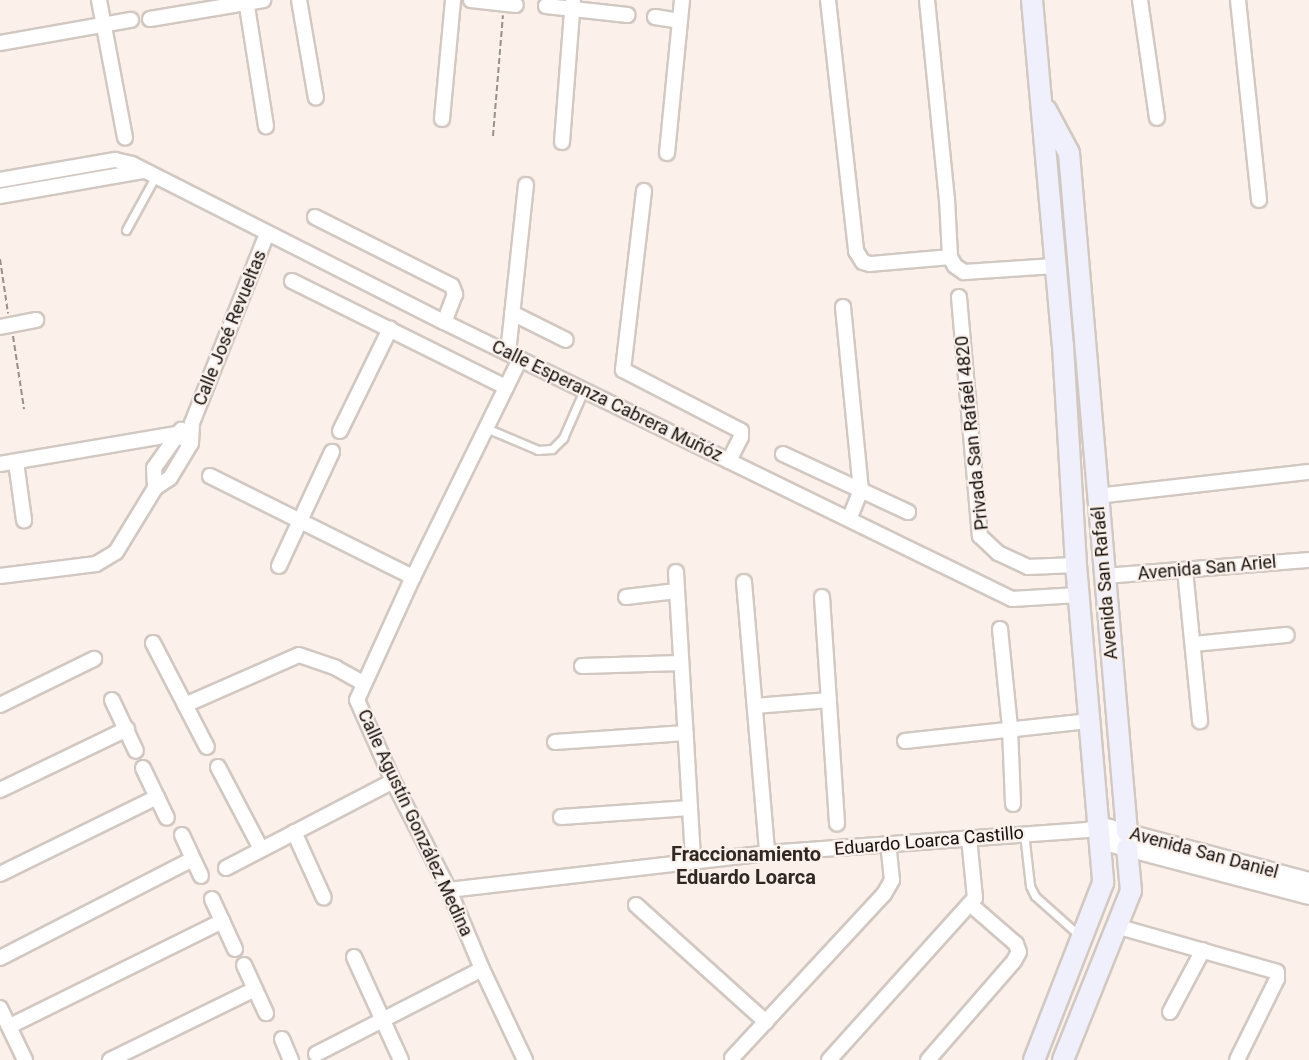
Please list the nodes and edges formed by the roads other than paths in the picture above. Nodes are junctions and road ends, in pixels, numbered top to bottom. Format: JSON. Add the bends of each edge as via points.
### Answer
{"nodes":[{"id":1,"x":99,"y":0,"type":"edge"},
{"id":2,"x":262,"y":0,"type":"edge"},
{"id":3,"x":299,"y":0,"type":"edge"},
{"id":4,"x":453,"y":0,"type":"edge"},
{"id":5,"x":471,"y":0,"type":"edge"},
{"id":6,"x":682,"y":0,"type":"edge"},
{"id":7,"x":828,"y":0,"type":"edge"},
{"id":8,"x":927,"y":0,"type":"edge"},
{"id":9,"x":1032,"y":0,"type":"edge"},
{"id":10,"x":1140,"y":0,"type":"edge"},
{"id":11,"x":1238,"y":0,"type":"edge"},
{"id":12,"x":246,"y":1,"type":"edge"},
{"id":13,"x":510,"y":4,"type":"road end"},
{"id":14,"x":573,"y":5,"type":"edge"},
{"id":15,"x":546,"y":6,"type":"dead end"},
{"id":16,"x":628,"y":15,"type":"dead end"},
{"id":17,"x":655,"y":17,"type":"dead end"},
{"id":18,"x":150,"y":19,"type":"dead end"},
{"id":19,"x":131,"y":20,"type":"dead end"},
{"id":20,"x":680,"y":21,"type":"junction"},
{"id":21,"x":103,"y":25,"type":"junction"},
{"id":22,"x":0,"y":43,"type":"edge"},
{"id":23,"x":316,"y":98,"type":"dead end"},
{"id":24,"x":1040,"y":100,"type":"junction"},
{"id":25,"x":1157,"y":118,"type":"dead end"},
{"id":26,"x":442,"y":119,"type":"dead end"},
{"id":27,"x":266,"y":126,"type":"dead end"},
{"id":28,"x":125,"y":138,"type":"dead end"},
{"id":29,"x":562,"y":142,"type":"dead end"},
{"id":30,"x":667,"y":153,"type":"dead end"},
{"id":31,"x":149,"y":174,"type":"junction"},
{"id":32,"x":0,"y":180,"type":"edge"},
{"id":33,"x":526,"y":185,"type":"dead end"},
{"id":34,"x":644,"y":191,"type":"dead end"},
{"id":35,"x":0,"y":196,"type":"edge"},
{"id":36,"x":1258,"y":200,"type":"dead end"},
{"id":37,"x":315,"y":217,"type":"dead end"},
{"id":38,"x":126,"y":231,"type":"dead end"},
{"id":39,"x":267,"y":234,"type":"junction"},
{"id":40,"x":950,"y":257,"type":"junction"},
{"id":41,"x":1055,"y":266,"type":"junction"},
{"id":42,"x":292,"y":281,"type":"dead end"},
{"id":43,"x":959,"y":297,"type":"dead end"},
{"id":44,"x":843,"y":307,"type":"dead end"},
{"id":45,"x":512,"y":313,"type":"junction"},
{"id":46,"x":36,"y":321,"type":"dead end"},
{"id":47,"x":444,"y":321,"type":"junction"},
{"id":48,"x":0,"y":327,"type":"edge"},
{"id":49,"x":390,"y":329,"type":"junction"},
{"id":50,"x":566,"y":340,"type":"dead end"},
{"id":51,"x":1085,"y":344,"type":"junction"},
{"id":52,"x":1063,"y":346,"type":"junction"},
{"id":53,"x":514,"y":356,"type":"junction"},
{"id":54,"x":506,"y":387,"type":"junction"},
{"id":55,"x":584,"y":390,"type":"junction"},
{"id":56,"x":192,"y":423,"type":"junction"},
{"id":57,"x":486,"y":428,"type":"junction"},
{"id":58,"x":340,"y":431,"type":"dead end"},
{"id":59,"x":176,"y":434,"type":"junction"},
{"id":60,"x":191,"y":443,"type":"junction"},
{"id":61,"x":332,"y":452,"type":"dead end"},
{"id":62,"x":783,"y":454,"type":"dead end"},
{"id":63,"x":729,"y":461,"type":"junction"},
{"id":64,"x":16,"y":462,"type":"junction"},
{"id":65,"x":0,"y":464,"type":"edge"},
{"id":66,"x":1309,"y":472,"type":"edge"},
{"id":67,"x":210,"y":476,"type":"dead end"},
{"id":68,"x":155,"y":488,"type":"junction"},
{"id":69,"x":861,"y":490,"type":"junction"},
{"id":70,"x":1097,"y":496,"type":"junction"},
{"id":71,"x":908,"y":512,"type":"dead end"},
{"id":72,"x":849,"y":519,"type":"junction"},
{"id":73,"x":24,"y":520,"type":"dead end"},
{"id":74,"x":300,"y":522,"type":"junction"},
{"id":75,"x":1309,"y":560,"type":"edge"},
{"id":76,"x":1076,"y":565,"type":"junction"},
{"id":77,"x":279,"y":567,"type":"dead end"},
{"id":78,"x":1185,"y":570,"type":"junction"},
{"id":79,"x":676,"y":572,"type":"dead end"},
{"id":80,"x":0,"y":576,"type":"edge"},
{"id":81,"x":413,"y":576,"type":"junction"},
{"id":82,"x":1104,"y":576,"type":"junction"},
{"id":83,"x":744,"y":582,"type":"dead end"},
{"id":84,"x":677,"y":591,"type":"junction"},
{"id":85,"x":1078,"y":595,"type":"junction"},
{"id":86,"x":626,"y":597,"type":"dead end"},
{"id":87,"x":822,"y":597,"type":"dead end"},
{"id":88,"x":1000,"y":629,"type":"dead end"},
{"id":89,"x":1287,"y":634,"type":"dead end"},
{"id":90,"x":153,"y":643,"type":"dead end"},
{"id":91,"x":1193,"y":644,"type":"junction"},
{"id":92,"x":94,"y":659,"type":"dead end"},
{"id":93,"x":681,"y":663,"type":"junction"},
{"id":94,"x":582,"y":666,"type":"dead end"},
{"id":95,"x":363,"y":683,"type":"junction"},
{"id":96,"x":112,"y":700,"type":"dead end"},
{"id":97,"x":829,"y":700,"type":"junction"},
{"id":98,"x":0,"y":705,"type":"edge"},
{"id":99,"x":185,"y":705,"type":"junction"},
{"id":100,"x":755,"y":705,"type":"junction"},
{"id":101,"x":1090,"y":721,"type":"junction"},
{"id":102,"x":1200,"y":721,"type":"dead end"},
{"id":103,"x":1010,"y":728,"type":"junction"},
{"id":104,"x":127,"y":729,"type":"junction"},
{"id":105,"x":686,"y":733,"type":"junction"},
{"id":106,"x":905,"y":741,"type":"dead end"},
{"id":107,"x":555,"y":742,"type":"dead end"},
{"id":108,"x":207,"y":747,"type":"dead end"},
{"id":109,"x":136,"y":751,"type":"dead end"},
{"id":110,"x":218,"y":767,"type":"dead end"},
{"id":111,"x":143,"y":768,"type":"dead end"},
{"id":112,"x":393,"y":781,"type":"junction"},
{"id":113,"x":0,"y":790,"type":"edge"},
{"id":114,"x":157,"y":797,"type":"junction"},
{"id":115,"x":1013,"y":804,"type":"dead end"},
{"id":116,"x":690,"y":808,"type":"junction"},
{"id":117,"x":561,"y":817,"type":"dead end"},
{"id":118,"x":167,"y":818,"type":"dead end"},
{"id":119,"x":837,"y":824,"type":"dead end"},
{"id":120,"x":294,"y":832,"type":"junction"},
{"id":121,"x":1095,"y":832,"type":"junction"},
{"id":122,"x":1024,"y":833,"type":"junction"},
{"id":123,"x":182,"y":835,"type":"dead end"},
{"id":124,"x":969,"y":838,"type":"junction"},
{"id":125,"x":1127,"y":840,"type":"junction"},
{"id":126,"x":888,"y":844,"type":"junction"},
{"id":127,"x":261,"y":849,"type":"junction"},
{"id":128,"x":767,"y":853,"type":"junction"},
{"id":129,"x":191,"y":860,"type":"junction"},
{"id":130,"x":693,"y":861,"type":"junction"},
{"id":131,"x":226,"y":867,"type":"dead end"},
{"id":132,"x":0,"y":874,"type":"edge"},
{"id":133,"x":201,"y":876,"type":"dead end"},
{"id":134,"x":1309,"y":882,"type":"edge"},
{"id":135,"x":449,"y":890,"type":"junction"},
{"id":136,"x":1309,"y":895,"type":"edge"},
{"id":137,"x":324,"y":898,"type":"dead end"},
{"id":138,"x":212,"y":899,"type":"dead end"},
{"id":139,"x":970,"y":904,"type":"junction"},
{"id":140,"x":636,"y":905,"type":"dead end"},
{"id":141,"x":222,"y":921,"type":"junction"},
{"id":142,"x":1116,"y":926,"type":"junction"},
{"id":143,"x":1083,"y":938,"type":"junction"},
{"id":144,"x":235,"y":950,"type":"dead end"},
{"id":145,"x":1203,"y":950,"type":"junction"},
{"id":146,"x":0,"y":957,"type":"edge"},
{"id":147,"x":354,"y":957,"type":"dead end"},
{"id":148,"x":244,"y":965,"type":"dead end"},
{"id":149,"x":482,"y":969,"type":"junction"},
{"id":150,"x":255,"y":988,"type":"junction"},
{"id":151,"x":0,"y":1008,"type":"edge"},
{"id":152,"x":1170,"y":1012,"type":"dead end"},
{"id":153,"x":266,"y":1013,"type":"dead end"},
{"id":154,"x":383,"y":1019,"type":"junction"},
{"id":155,"x":766,"y":1022,"type":"junction"},
{"id":156,"x":10,"y":1026,"type":"junction"},
{"id":157,"x":282,"y":1039,"type":"dead end"},
{"id":158,"x":316,"y":1054,"type":"dead end"},
{"id":159,"x":732,"y":1058,"type":"dead end"},
{"id":160,"x":1039,"y":1058,"type":"edge"},
{"id":161,"x":287,"y":1059,"type":"edge"},
{"id":162,"x":25,"y":1060,"type":"edge"},
{"id":163,"x":110,"y":1060,"type":"edge"},
{"id":164,"x":401,"y":1060,"type":"edge"},
{"id":165,"x":525,"y":1060,"type":"edge"},
{"id":166,"x":829,"y":1060,"type":"edge"},
{"id":167,"x":928,"y":1060,"type":"edge"},
{"id":168,"x":1063,"y":1060,"type":"edge"},
{"id":169,"x":1237,"y":1060,"type":"edge"}],
"edges":[{"from":1,"to":21,"type":"street"},
{"from":2,"to":12,"type":"street"},
{"from":3,"to":23,"type":"street"},
{"from":4,"to":26,"type":"street"},
{"from":5,"to":13,"type":"street"},
{"from":6,"to":20,"type":"street"},
{"from":7,"to":40,"type":"street","via":[[856,251],[863,262],[870,264]]},
{"from":8,"to":40,"type":"street"},
{"from":9,"to":24,"type":"main road","name":"Avenida San Rafaél"},
{"from":10,"to":25,"type":"street"},
{"from":11,"to":36,"type":"street"},
{"from":12,"to":18,"type":"street"},
{"from":12,"to":27,"type":"street"},
{"from":14,"to":15,"type":"street"},
{"from":14,"to":16,"type":"street"},
{"from":14,"to":29,"type":"street"},
{"from":17,"to":20,"type":"street"},
{"from":19,"to":21,"type":"street"},
{"from":20,"to":30,"type":"street"},
{"from":21,"to":22,"type":"street"},
{"from":21,"to":28,"type":"street"},
{"from":24,"to":41,"type":"main road","name":"Avenida San Rafaél"},
{"from":24,"to":51,"type":"main road","name":"Avenida San Rafaél","via":[[1069,153]]},
{"from":31,"to":32,"type":"street","name":"Calle Esperanza Cabrera Muñóz","via":[[115,160]]},
{"from":31,"to":35,"type":"street"},
{"from":31,"to":38,"type":"lane"},
{"from":31,"to":39,"type":"street","name":"Calle Esperanza Cabrera Muñóz"},
{"from":33,"to":45,"type":"street"},
{"from":34,"to":63,"type":"street","via":[[623,370],[741,431]]},
{"from":37,"to":47,"type":"street","via":[[452,286],[455,294]]},
{"from":39,"to":47,"type":"street","name":"Calle Esperanza Cabrera Muñóz"},
{"from":39,"to":56,"type":"street","name":"Calle José Revueltas"},
{"from":40,"to":41,"type":"street","via":[[964,272]]},
{"from":41,"to":52,"type":"main road","name":"Avenida San Rafaél"},
{"from":42,"to":49,"type":"street"},
{"from":43,"to":76,"type":"street","name":"Privada San Rafaél 4820","via":[[980,536],[998,553],[1028,567]]},
{"from":44,"to":69,"type":"street"},
{"from":45,"to":50,"type":"street"},
{"from":45,"to":53,"type":"street"},
{"from":46,"to":48,"type":"street"},
{"from":47,"to":53,"type":"street","name":"Calle Esperanza Cabrera Muñóz"},
{"from":49,"to":54,"type":"street"},
{"from":49,"to":58,"type":"street"},
{"from":51,"to":52,"type":"street"},
{"from":51,"to":70,"type":"main road","name":"Avenida San Rafaél"},
{"from":52,"to":76,"type":"main road","name":"Avenida San Rafaél"},
{"from":53,"to":54,"type":"street","name":"Calle Agustín González Medina"},
{"from":53,"to":55,"type":"street","name":"Calle Esperanza Cabrera Muñóz"},
{"from":54,"to":57,"type":"street","name":"Calle Agustín González Medina"},
{"from":55,"to":57,"type":"lane","via":[[563,438],[552,449],[538,450]]},
{"from":55,"to":63,"type":"street","name":"Calle Esperanza Cabrera Muñóz"},
{"from":56,"to":59,"type":"street","name":"Calle José Revueltas"},
{"from":56,"to":60,"type":"street","name":"Calle José Revueltas"},
{"from":57,"to":81,"type":"street","name":"Calle Agustín González Medina"},
{"from":59,"to":60,"type":"street"},
{"from":59,"to":64,"type":"street"},
{"from":59,"to":68,"type":"street","name":"Calle José Revueltas","via":[[154,468]]},
{"from":60,"to":68,"type":"street","name":"Calle José Revueltas","via":[[170,478]]},
{"from":61,"to":74,"type":"street"},
{"from":62,"to":69,"type":"street"},
{"from":63,"to":72,"type":"street","name":"Calle Esperanza Cabrera Muñóz"},
{"from":64,"to":65,"type":"street"},
{"from":64,"to":73,"type":"street"},
{"from":66,"to":70,"type":"street"},
{"from":67,"to":74,"type":"street"},
{"from":68,"to":80,"type":"street","name":"Calle José Revueltas","via":[[116,552],[105,559],[96,564]]},
{"from":69,"to":71,"type":"street"},
{"from":69,"to":72,"type":"street"},
{"from":70,"to":82,"type":"main road","name":"Avenida San Rafaél"},
{"from":72,"to":85,"type":"street","name":"Calle Esperanza Cabrera Muñóz","via":[[1012,599]]},
{"from":74,"to":77,"type":"street"},
{"from":74,"to":81,"type":"street"},
{"from":75,"to":78,"type":"street","name":"Avenida San Ariel"},
{"from":76,"to":85,"type":"main road","name":"Avenida San Rafaél"},
{"from":78,"to":82,"type":"street","name":"Avenida San Ariel"},
{"from":78,"to":91,"type":"street"},
{"from":79,"to":84,"type":"street"},
{"from":81,"to":95,"type":"street","name":"Calle Agustín González Medina"},
{"from":82,"to":125,"type":"main road","name":"Avenida San Rafaél"},
{"from":83,"to":100,"type":"street"},
{"from":84,"to":86,"type":"street"},
{"from":84,"to":93,"type":"street"},
{"from":85,"to":101,"type":"main road","name":"Avenida San Rafaél"},
{"from":87,"to":97,"type":"street"},
{"from":88,"to":103,"type":"street"},
{"from":89,"to":91,"type":"street"},
{"from":90,"to":99,"type":"street"},
{"from":91,"to":102,"type":"street"},
{"from":92,"to":98,"type":"street"},
{"from":93,"to":94,"type":"street"},
{"from":93,"to":105,"type":"street"},
{"from":95,"to":99,"type":"street","via":[[299,655]]},
{"from":95,"to":112,"type":"street","name":"Calle Agustín González Medina","via":[[357,700]]},
{"from":96,"to":104,"type":"street"},
{"from":97,"to":100,"type":"street"},
{"from":97,"to":119,"type":"street"},
{"from":99,"to":108,"type":"street"},
{"from":100,"to":128,"type":"street"},
{"from":101,"to":103,"type":"street"},
{"from":101,"to":121,"type":"main road","name":"Avenida San Rafaél"},
{"from":103,"to":106,"type":"street"},
{"from":103,"to":115,"type":"street"},
{"from":104,"to":109,"type":"street"},
{"from":104,"to":113,"type":"street"},
{"from":105,"to":107,"type":"street"},
{"from":105,"to":116,"type":"street"},
{"from":110,"to":127,"type":"street"},
{"from":111,"to":114,"type":"street"},
{"from":112,"to":120,"type":"street"},
{"from":112,"to":135,"type":"street","name":"Calle Agustín González Medina"},
{"from":114,"to":118,"type":"street"},
{"from":114,"to":132,"type":"street"},
{"from":116,"to":117,"type":"street"},
{"from":116,"to":130,"type":"street"},
{"from":120,"to":127,"type":"street"},
{"from":120,"to":137,"type":"street"},
{"from":121,"to":122,"type":"street","name":"Eduardo Loarca Castillo"},
{"from":121,"to":125,"type":"street","name":"Avenida San Daniel"},
{"from":121,"to":143,"type":"main road","name":"Avenida San Rafaél","via":[[1103,883]]},
{"from":122,"to":124,"type":"street","name":"Eduardo Loarca Castillo"},
{"from":122,"to":143,"type":"lane","via":[[1030,886],[1035,896]]},
{"from":123,"to":129,"type":"street"},
{"from":124,"to":126,"type":"street","name":"Eduardo Loarca Castillo"},
{"from":124,"to":139,"type":"street","via":[[975,897]]},
{"from":125,"to":134,"type":"street","name":"Avenida San Daniel"},
{"from":125,"to":136,"type":"street","name":"Avenida San Daniel"},
{"from":125,"to":142,"type":"main road","name":"Avenida San Rafaél","via":[[1131,891]]},
{"from":126,"to":128,"type":"street","name":"Eduardo Loarca Castillo"},
{"from":126,"to":155,"type":"street","via":[[892,880],[884,894]]},
{"from":127,"to":131,"type":"street"},
{"from":128,"to":130,"type":"street","name":"Eduardo Loarca Castillo"},
{"from":129,"to":133,"type":"street"},
{"from":129,"to":146,"type":"street"},
{"from":130,"to":135,"type":"street","name":"Eduardo Loarca Castillo"},
{"from":135,"to":149,"type":"street","name":"Calle Agustín González Medina"},
{"from":138,"to":141,"type":"street"},
{"from":139,"to":166,"type":"street"},
{"from":139,"to":167,"type":"street","via":[[1016,944],[1019,952]]},
{"from":140,"to":155,"type":"street"},
{"from":141,"to":144,"type":"street"},
{"from":141,"to":156,"type":"street"},
{"from":142,"to":145,"type":"street"},
{"from":142,"to":168,"type":"main road","name":"Avenida San Rafaél"},
{"from":143,"to":160,"type":"main road","name":"Avenida San Rafaél"},
{"from":145,"to":152,"type":"street"},
{"from":145,"to":169,"type":"street","via":[[1277,972]]},
{"from":147,"to":154,"type":"street"},
{"from":148,"to":150,"type":"street"},
{"from":149,"to":154,"type":"street"},
{"from":149,"to":165,"type":"street","name":"Calle Agustín González Medina"},
{"from":150,"to":153,"type":"street"},
{"from":150,"to":163,"type":"street"},
{"from":151,"to":156,"type":"street"},
{"from":154,"to":158,"type":"street"},
{"from":154,"to":164,"type":"street"},
{"from":155,"to":159,"type":"street"},
{"from":156,"to":162,"type":"street"},
{"from":157,"to":161,"type":"street"}]}
